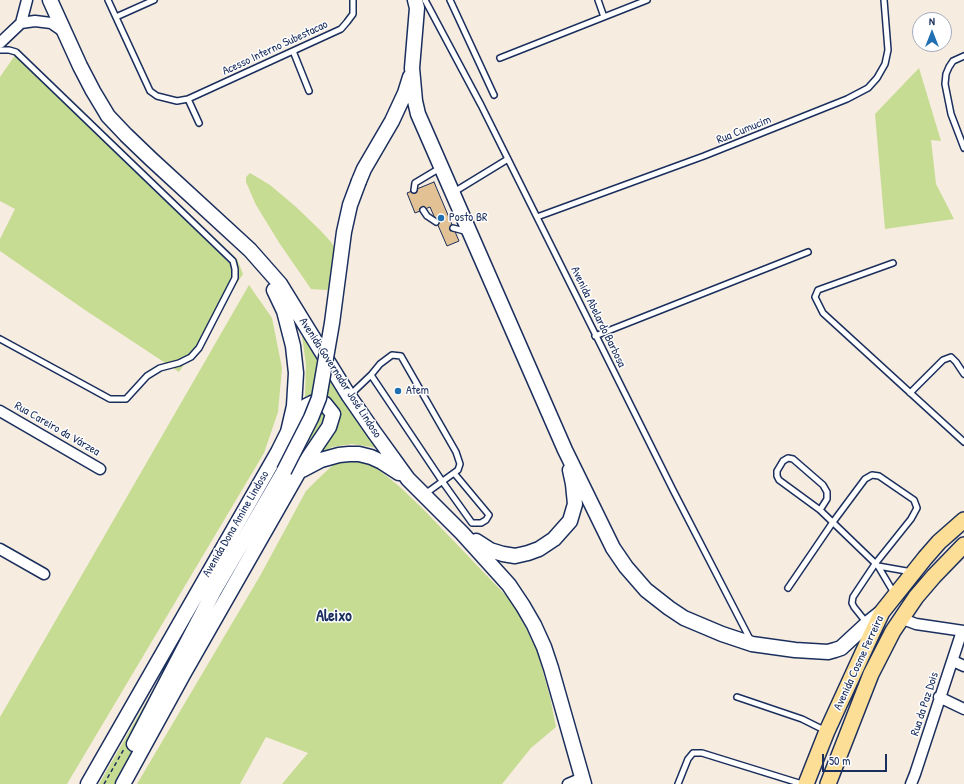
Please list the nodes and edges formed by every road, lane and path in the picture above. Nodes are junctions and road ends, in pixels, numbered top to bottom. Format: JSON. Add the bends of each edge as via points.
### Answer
{"nodes":[{"id":1,"x":27,"y":0,"type":"edge"},
{"id":2,"x":50,"y":0,"type":"edge"},
{"id":3,"x":108,"y":0,"type":"edge"},
{"id":4,"x":154,"y":0,"type":"edge"},
{"id":5,"x":353,"y":0,"type":"edge"},
{"id":6,"x":415,"y":0,"type":"edge"},
{"id":7,"x":425,"y":0,"type":"edge"},
{"id":8,"x":450,"y":0,"type":"edge"},
{"id":9,"x":598,"y":0,"type":"edge"},
{"id":10,"x":647,"y":0,"type":"edge"},
{"id":11,"x":884,"y":0,"type":"edge"},
{"id":12,"x":116,"y":17,"type":"junction"},
{"id":13,"x":604,"y":17,"type":"junction"},
{"id":14,"x":21,"y":23,"type":"junction"},
{"id":15,"x":64,"y":32,"type":"junction"},
{"id":16,"x":0,"y":43,"type":"edge"},
{"id":17,"x":0,"y":50,"type":"edge"},
{"id":18,"x":293,"y":51,"type":"junction"},
{"id":19,"x":964,"y":56,"type":"edge"},
{"id":20,"x":500,"y":58,"type":"dead end"},
{"id":21,"x":412,"y":68,"type":"junction"},
{"id":22,"x":310,"y":91,"type":"dead end"},
{"id":23,"x":494,"y":94,"type":"dead end"},
{"id":24,"x":188,"y":99,"type":"junction"},
{"id":25,"x":198,"y":123,"type":"dead end"},
{"id":26,"x":964,"y":148,"type":"edge"},
{"id":27,"x":508,"y":159,"type":"junction"},
{"id":28,"x":442,"y":167,"type":"junction"},
{"id":29,"x":414,"y":190,"type":"dead end"},
{"id":30,"x":453,"y":193,"type":"junction"},
{"id":31,"x":423,"y":210,"type":"dead end"},
{"id":32,"x":537,"y":217,"type":"junction"},
{"id":33,"x":436,"y":222,"type":"dead end"},
{"id":34,"x":453,"y":228,"type":"dead end"},
{"id":35,"x":470,"y":233,"type":"junction"},
{"id":36,"x":250,"y":250,"type":"junction"},
{"id":37,"x":808,"y":252,"type":"dead end"},
{"id":38,"x":893,"y":263,"type":"dead end"},
{"id":39,"x":595,"y":336,"type":"junction"},
{"id":40,"x":0,"y":339,"type":"edge"},
{"id":41,"x":964,"y":374,"type":"edge"},
{"id":42,"x":371,"y":375,"type":"junction"},
{"id":43,"x":910,"y":393,"type":"junction"},
{"id":44,"x":349,"y":396,"type":"junction"},
{"id":45,"x":0,"y":411,"type":"edge"},
{"id":46,"x":288,"y":432,"type":"junction"},
{"id":47,"x":964,"y":442,"type":"edge"},
{"id":48,"x":565,"y":450,"type":"junction"},
{"id":49,"x":100,"y":470,"type":"dead end"},
{"id":50,"x":298,"y":473,"type":"junction"},
{"id":51,"x":454,"y":473,"type":"junction"},
{"id":52,"x":408,"y":479,"type":"junction"},
{"id":53,"x":442,"y":481,"type":"junction"},
{"id":54,"x":424,"y":495,"type":"junction"},
{"id":55,"x":820,"y":510,"type":"junction"},
{"id":56,"x":964,"y":520,"type":"edge"},
{"id":57,"x":833,"y":522,"type":"junction"},
{"id":58,"x":462,"y":533,"type":"junction"},
{"id":59,"x":964,"y":545,"type":"edge"},
{"id":60,"x":0,"y":548,"type":"edge"},
{"id":61,"x":876,"y":565,"type":"junction"},
{"id":62,"x":913,"y":572,"type":"junction"},
{"id":63,"x":44,"y":574,"type":"dead end"},
{"id":64,"x":788,"y":588,"type":"dead end"},
{"id":65,"x":895,"y":595,"type":"junction"},
{"id":66,"x":882,"y":612,"type":"junction"},
{"id":67,"x":902,"y":616,"type":"junction"},
{"id":68,"x":867,"y":624,"type":"junction"},
{"id":69,"x":963,"y":631,"type":"edge"},
{"id":70,"x":752,"y":644,"type":"junction"},
{"id":71,"x":953,"y":661,"type":"junction"},
{"id":72,"x":964,"y":666,"type":"edge"},
{"id":73,"x":736,"y":697,"type":"dead end"},
{"id":74,"x":939,"y":697,"type":"junction"},
{"id":75,"x":964,"y":709,"type":"edge"},
{"id":76,"x":827,"y":731,"type":"junction"},
{"id":77,"x":583,"y":781,"type":"edge"},
{"id":78,"x":88,"y":784,"type":"edge"},
{"id":79,"x":122,"y":784,"type":"edge"},
{"id":80,"x":568,"y":784,"type":"edge"},
{"id":81,"x":678,"y":784,"type":"edge"},
{"id":82,"x":802,"y":784,"type":"edge"},
{"id":83,"x":806,"y":784,"type":"edge"},
{"id":84,"x":828,"y":784,"type":"edge"},
{"id":85,"x":911,"y":784,"type":"edge"}],
"edges":[{"from":1,"to":14,"type":"street"},
{"from":2,"to":15,"type":"main road","name":"Avenida Governador José Lindoso"},
{"from":3,"to":12,"type":"lane","name":"Acesso Interno Subestacao"},
{"from":4,"to":12,"type":"lane"},
{"from":5,"to":18,"type":"lane","name":"Acesso Interno Subestacao","via":[[353,14],[341,29]]},
{"from":6,"to":21,"type":"main road"},
{"from":7,"to":27,"type":"lane","name":"Avenida Abelardo Barbosa"},
{"from":8,"to":23,"type":"lane"},
{"from":9,"to":13,"type":"lane"},
{"from":10,"to":13,"type":"lane"},
{"from":11,"to":32,"type":"lane","name":"Rua Cumucim","via":[[888,50],[885,64],[868,88],[847,99],[704,156]]},
{"from":12,"to":24,"type":"lane","name":"Acesso Interno Subestacao","via":[[150,91],[172,100]]},
{"from":13,"to":20,"type":"lane"},
{"from":14,"to":15,"type":"street","via":[[34,21],[51,24]]},
{"from":14,"to":16,"type":"street"},
{"from":15,"to":36,"type":"main road","name":"Avenida Governador José Lindoso","via":[[108,116]]},
{"from":17,"to":40,"type":"lane","via":[[16,52],[233,261],[236,269],[235,278],[199,348],[191,357],[160,368],[147,376],[126,399],[110,399]]},
{"from":18,"to":22,"type":"lane"},
{"from":18,"to":24,"type":"lane","name":"Acesso Interno Subestacao"},
{"from":19,"to":26,"type":"lane","via":[[953,61],[946,74],[945,84],[951,114]]},
{"from":21,"to":28,"type":"main road","via":[[418,114]]},
{"from":21,"to":79,"type":"main road","bridge":true,"via":[[405,93],[364,169],[350,206],[319,398],[311,418],[284,471],[214,591],[126,759]]},
{"from":24,"to":25,"type":"lane"},
{"from":27,"to":30,"type":"lane"},
{"from":27,"to":32,"type":"lane","name":"Avenida Abelardo Barbosa"},
{"from":28,"to":29,"type":"lane","via":[[415,183]]},
{"from":28,"to":30,"type":"main road"},
{"from":30,"to":35,"type":"main road"},
{"from":31,"to":33,"type":"lane"},
{"from":32,"to":39,"type":"lane","name":"Avenida Abelardo Barbosa"},
{"from":34,"to":35,"type":"lane"},
{"from":35,"to":48,"type":"main road"},
{"from":36,"to":44,"type":"main road","name":"Avenida Governador José Lindoso","via":[[280,284]]},
{"from":36,"to":46,"type":"main road","name":"Avenida Dona Amine Lindoso","via":[[274,290],[289,326],[296,373],[294,406]]},
{"from":37,"to":39,"type":"lane"},
{"from":38,"to":43,"type":"lane","via":[[818,290],[815,297],[823,313]]},
{"from":39,"to":70,"type":"lane","name":"Avenida Abelardo Barbosa"},
{"from":41,"to":43,"type":"lane","via":[[951,357],[943,360]]},
{"from":42,"to":44,"type":"lane"},
{"from":42,"to":51,"type":"lane","via":[[392,355],[401,356],[456,452],[460,464]]},
{"from":42,"to":53,"type":"lane"},
{"from":43,"to":47,"type":"lane"},
{"from":44,"to":52,"type":"main road","name":"Avenida Governador José Lindoso"},
{"from":45,"to":49,"type":"street","name":"Rua Careiro da Várzea"},
{"from":46,"to":50,"type":"main road","via":[[306,406],[312,403],[325,404],[333,414],[329,427]]},
{"from":46,"to":78,"type":"main road","name":"Avenida Dona Amine Lindoso"},
{"from":48,"to":58,"type":"main road","via":[[575,504],[570,521],[554,540],[539,549],[515,556],[490,550]]},
{"from":48,"to":70,"type":"main road","via":[[613,548],[635,579],[684,618]]},
{"from":50,"to":52,"type":"main road","via":[[321,460],[339,455],[359,454],[382,462]]},
{"from":50,"to":79,"type":"main road"},
{"from":51,"to":53,"type":"lane"},
{"from":51,"to":53,"type":"lane","via":[[488,515],[486,520],[472,523]]},
{"from":52,"to":54,"type":"main road","name":"Avenida Governador José Lindoso"},
{"from":53,"to":54,"type":"lane"},
{"from":54,"to":58,"type":"main road","name":"Avenida Governador José Lindoso"},
{"from":55,"to":55,"type":"lane","via":[[827,499],[823,485],[793,459],[783,461],[777,471],[779,480]]},
{"from":55,"to":57,"type":"lane"},
{"from":56,"to":62,"type":"main road","name":"Avenida Cosme Ferreira"},
{"from":57,"to":61,"type":"lane"},
{"from":57,"to":61,"type":"lane","via":[[865,479],[872,475],[879,476],[914,500],[917,508],[911,519]]},
{"from":57,"to":64,"type":"lane"},
{"from":58,"to":77,"type":"main road","name":"Avenida Governador José Lindoso","via":[[509,585],[534,625],[551,668]]},
{"from":59,"to":67,"type":"main road","name":"Avenida Cosme Ferreira","via":[[934,576]]},
{"from":60,"to":63,"type":"street"},
{"from":61,"to":62,"type":"lane"},
{"from":61,"to":65,"type":"lane"},
{"from":61,"to":68,"type":"lane","via":[[853,597],[852,603]]},
{"from":62,"to":65,"type":"main road","name":"Avenida Cosme Ferreira"},
{"from":65,"to":66,"type":"main road","name":"Avenida Cosme Ferreira"},
{"from":66,"to":68,"type":"main road"},
{"from":66,"to":76,"type":"main road","name":"Avenida Cosme Ferreira"},
{"from":67,"to":69,"type":"street","via":[[916,624]]},
{"from":67,"to":84,"type":"main road","name":"Avenida Cosme Ferreira","via":[[870,674]]},
{"from":68,"to":70,"type":"main road","via":[[841,648],[828,652]]},
{"from":69,"to":71,"type":"street","name":"Rua da Paz Dois"},
{"from":71,"to":72,"type":"street"},
{"from":71,"to":74,"type":"street","name":"Rua da Paz Dois"},
{"from":73,"to":76,"type":"lane","via":[[802,719]]},
{"from":74,"to":75,"type":"street"},
{"from":74,"to":85,"type":"street","name":"Rua da Paz Dois"},
{"from":76,"to":83,"type":"main road","name":"Avenida Cosme Ferreira"},
{"from":77,"to":80,"type":"street"},
{"from":81,"to":82,"type":"lane","via":[[688,759],[693,754],[702,753]]}]}
